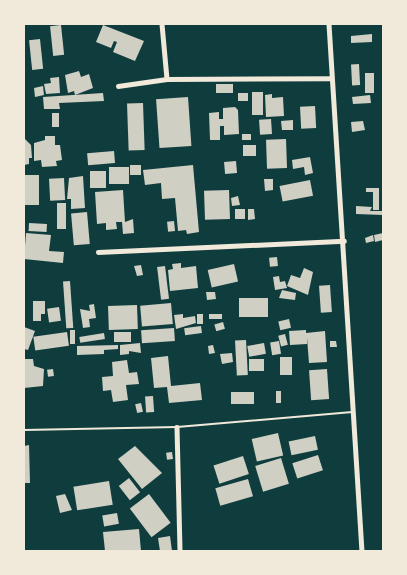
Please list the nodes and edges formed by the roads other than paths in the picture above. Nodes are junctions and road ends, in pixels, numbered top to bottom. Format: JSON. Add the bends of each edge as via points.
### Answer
{"nodes":[{"id":1,"x":162,"y":24,"type":"edge"},
{"id":2,"x":329,"y":24,"type":"edge"},
{"id":3,"x":331,"y":78,"type":"junction"},
{"id":4,"x":167,"y":79,"type":"junction"},
{"id":5,"x":118,"y":86,"type":"dead end"},
{"id":6,"x":344,"y":241,"type":"junction"},
{"id":7,"x":98,"y":252,"type":"dead end"},
{"id":8,"x":352,"y":412,"type":"junction"},
{"id":9,"x":177,"y":427,"type":"junction"},
{"id":10,"x":24,"y":430,"type":"edge"},
{"id":11,"x":180,"y":551,"type":"edge"},
{"id":12,"x":362,"y":551,"type":"edge"}],
"edges":[{"from":1,"to":4,"type":"street"},
{"from":2,"to":3,"type":"street"},
{"from":3,"to":4,"type":"street"},
{"from":3,"to":6,"type":"street"},
{"from":4,"to":5,"type":"street"},
{"from":6,"to":7,"type":"street"},
{"from":6,"to":8,"type":"street"},
{"from":8,"to":9,"type":"lane"},
{"from":8,"to":12,"type":"street"},
{"from":9,"to":10,"type":"lane"},
{"from":9,"to":11,"type":"street"}]}
